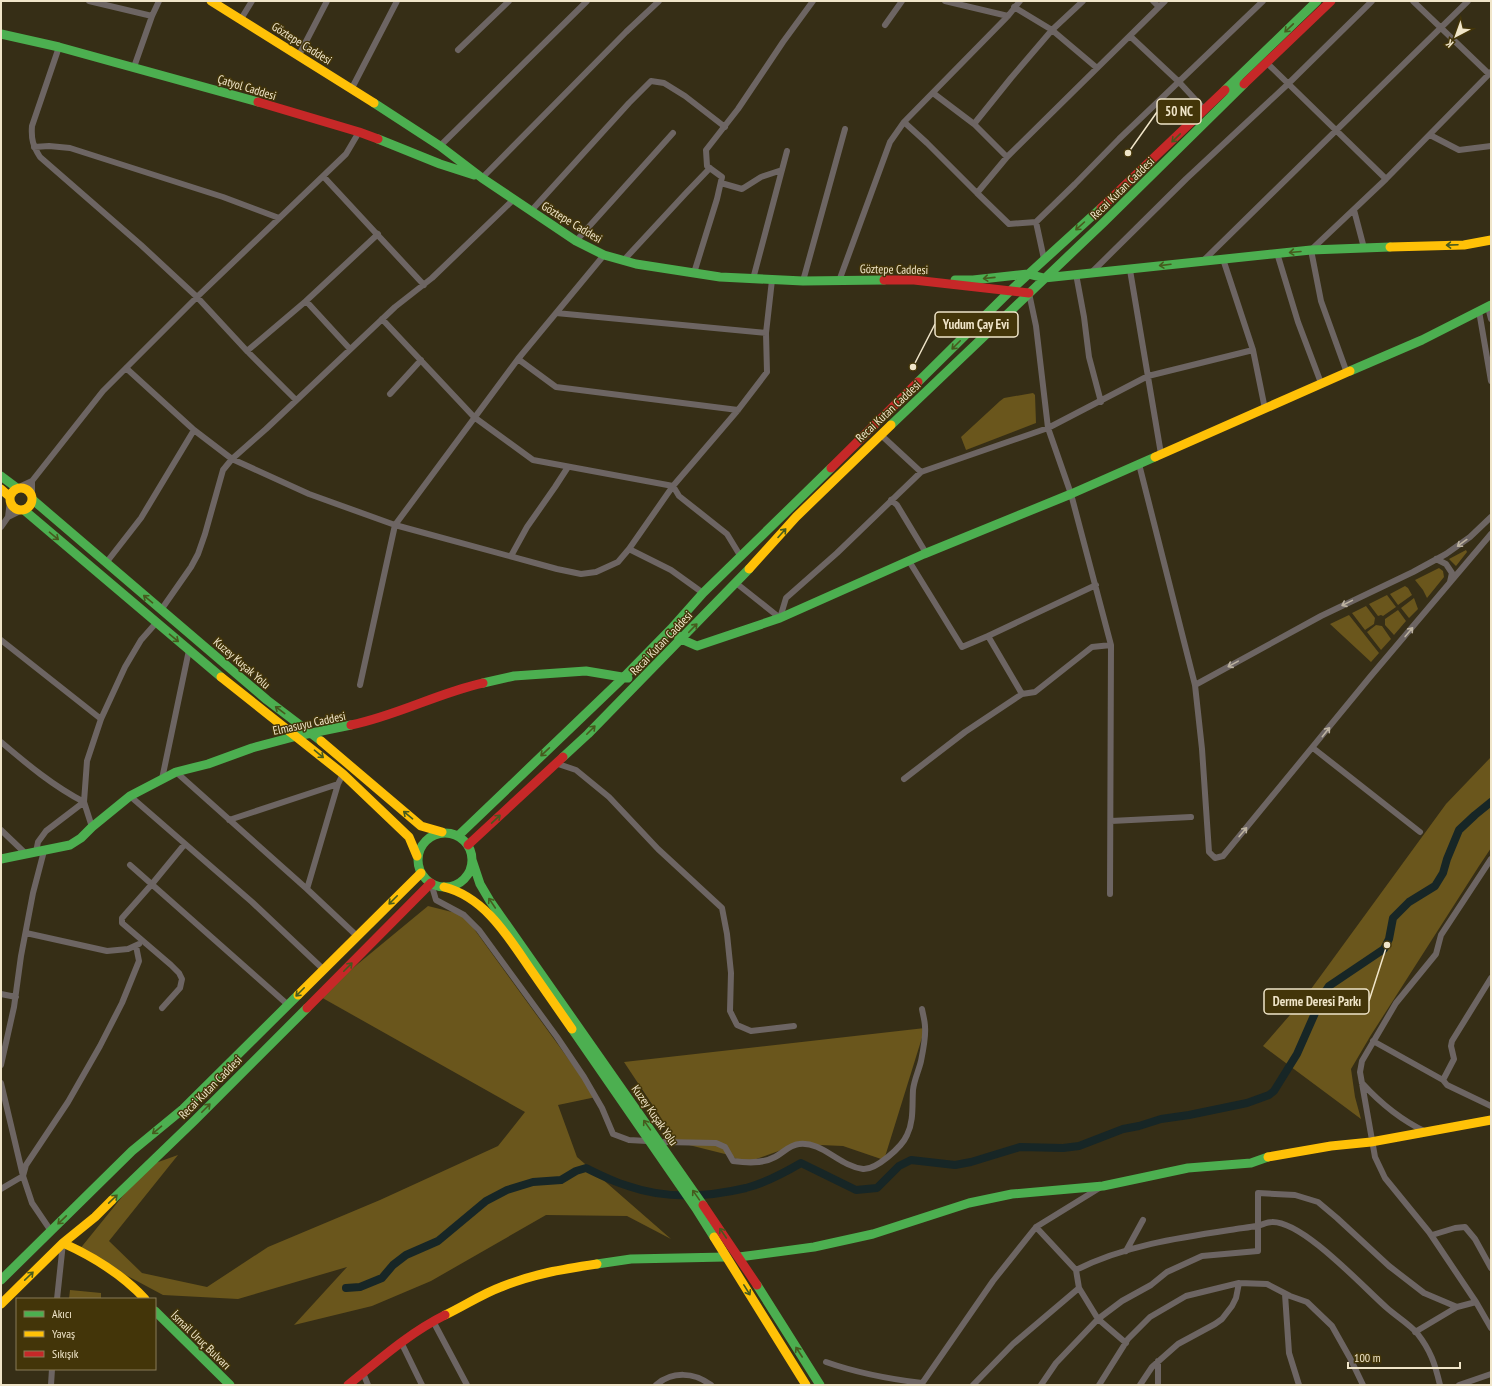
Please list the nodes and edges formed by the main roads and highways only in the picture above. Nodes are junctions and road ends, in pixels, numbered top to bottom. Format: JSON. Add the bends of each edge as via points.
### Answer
{"nodes":[{"id":1,"x":211,"y":1,"type":"edge"},
{"id":2,"x":1317,"y":1,"type":"edge"},
{"id":3,"x":1331,"y":1,"type":"edge"},
{"id":4,"x":1,"y":34,"type":"edge"},
{"id":5,"x":482,"y":178,"type":"junction"},
{"id":6,"x":1491,"y":240,"type":"edge"},
{"id":7,"x":1028,"y":274,"type":"junction"},
{"id":8,"x":1044,"y":278,"type":"junction"},
{"id":9,"x":914,"y":280,"type":"junction"},
{"id":10,"x":1010,"y":291,"type":"junction"},
{"id":11,"x":1029,"y":293,"type":"junction"},
{"id":12,"x":1490,"y":306,"type":"edge"},
{"id":13,"x":1,"y":476,"type":"edge"},
{"id":14,"x":17,"y":488,"type":"junction"},
{"id":15,"x":1,"y":489,"type":"edge"},
{"id":16,"x":10,"y":499,"type":"junction"},
{"id":17,"x":32,"y":499,"type":"junction"},
{"id":18,"x":22,"y":511,"type":"junction"},
{"id":19,"x":671,"y":629,"type":"junction"},
{"id":20,"x":681,"y":639,"type":"junction"},
{"id":21,"x":624,"y":677,"type":"junction"},
{"id":22,"x":642,"y":679,"type":"junction"},
{"id":23,"x":311,"y":733,"type":"junction"},
{"id":24,"x":296,"y":736,"type":"junction"},
{"id":25,"x":442,"y":832,"type":"junction"},
{"id":26,"x":458,"y":836,"type":"junction"},
{"id":27,"x":468,"y":845,"type":"junction"},
{"id":28,"x":417,"y":856,"type":"junction"},
{"id":29,"x":1,"y":859,"type":"edge"},
{"id":30,"x":472,"y":860,"type":"junction"},
{"id":31,"x":421,"y":873,"type":"junction"},
{"id":32,"x":431,"y":883,"type":"junction"},
{"id":33,"x":444,"y":887,"type":"junction"},
{"id":34,"x":1491,"y":1120,"type":"edge"},
{"id":35,"x":681,"y":1180,"type":"junction"},
{"id":36,"x":63,"y":1243,"type":"junction"},
{"id":37,"x":726,"y":1256,"type":"junction"},
{"id":38,"x":739,"y":1257,"type":"junction"},
{"id":39,"x":1,"y":1280,"type":"edge"},
{"id":40,"x":144,"y":1298,"type":"edge"},
{"id":41,"x":1,"y":1304,"type":"edge"},
{"id":42,"x":156,"y":1312,"type":"edge"},
{"id":43,"x":230,"y":1385,"type":"edge"},
{"id":44,"x":348,"y":1385,"type":"edge"},
{"id":45,"x":806,"y":1385,"type":"edge"},
{"id":46,"x":820,"y":1385,"type":"edge"}],
"edges":[{"from":1,"to":5,"type":"main road","name":"Göztepe Caddesi","via":[[352,88],[440,146]]},
{"from":2,"to":7,"type":"main road","name":"Recai Kutan Caddesi","one_way":true,"via":[[1130,182]]},
{"from":3,"to":8,"type":"main road","name":"Recai Kutan Caddesi"},
{"from":4,"to":5,"type":"main road","name":"Çatyol Caddesi","via":[[134,67],[359,132]]},
{"from":5,"to":9,"type":"main road","name":"Göztepe Caddesi","via":[[576,241],[623,261],[694,273],[752,279]]},
{"from":6,"to":8,"type":"main road","one_way":true,"via":[[1464,245],[1311,250]]},
{"from":7,"to":8,"type":"main road"},
{"from":7,"to":9,"type":"main road","one_way":true,"via":[[973,280]]},
{"from":7,"to":10,"type":"main road","name":"Recai Kutan Caddesi"},
{"from":8,"to":11,"type":"main road","name":"Recai Kutan Caddesi"},
{"from":9,"to":10,"type":"main road","name":"Göztepe Caddesi"},
{"from":10,"to":11,"type":"main road","name":"Göztepe Caddesi"},
{"from":10,"to":19,"type":"main road","name":"Recai Kutan Caddesi","one_way":true,"via":[[703,593]]},
{"from":20,"to":11,"type":"main road","name":"Recai Kutan Caddesi","one_way":true,"via":[[796,517]]},
{"from":12,"to":20,"type":"main road","via":[[1347,373],[780,618],[696,646]]},
{"from":13,"to":14,"type":"main road"},
{"from":14,"to":16,"type":"main road"},
{"from":14,"to":17,"type":"main road","via":[[25,488],[31,493]]},
{"from":15,"to":16,"type":"main road"},
{"from":16,"to":18,"type":"main road","via":[[13,508]]},
{"from":17,"to":18,"type":"main road","via":[[30,507]]},
{"from":23,"to":17,"type":"main road","name":"Kuzey Kuşak Yolu","one_way":true,"via":[[267,700]]},
{"from":18,"to":24,"type":"main road","name":"Kuzey Kuşak Yolu","one_way":true,"via":[[188,650]]},
{"from":19,"to":20,"type":"main road"},
{"from":19,"to":21,"type":"main road","name":"Recai Kutan Caddesi"},
{"from":20,"to":22,"type":"main road","name":"Recai Kutan Caddesi"},
{"from":21,"to":22,"type":"main road","name":"Elmasuyu Caddesi"},
{"from":21,"to":23,"type":"main road","name":"Elmasuyu Caddesi","via":[[586,670],[514,676],[468,686],[362,723]]},
{"from":21,"to":26,"type":"main road","name":"Recai Kutan Caddesi","one_way":true},
{"from":27,"to":22,"type":"main road","name":"Recai Kutan Caddesi","one_way":true,"via":[[588,734]]},
{"from":23,"to":24,"type":"main road","name":"Elmasuyu Caddesi"},
{"from":25,"to":23,"type":"main road","name":"Kuzey Kuşak Yolu","one_way":true,"via":[[421,826]]},
{"from":24,"to":28,"type":"main road","name":"Kuzey Kuşak Yolu","one_way":true,"via":[[343,774],[409,837]]},
{"from":24,"to":29,"type":"main road","name":"Elmasuyu Caddesi","via":[[162,778],[130,796],[70,845]]},
{"from":25,"to":26,"type":"main road"},
{"from":25,"to":28,"type":"main road","via":[[426,840]]},
{"from":26,"to":27,"type":"main road"},
{"from":27,"to":30,"type":"main road"},
{"from":28,"to":31,"type":"main road"},
{"from":30,"to":33,"type":"main road","via":[[471,869],[464,880]]},
{"from":35,"to":30,"type":"main road","name":"Kuzey Kuşak Yolu","one_way":true,"via":[[490,901],[480,884]]},
{"from":31,"to":32,"type":"main road"},
{"from":31,"to":39,"type":"main road","name":"Recai Kutan Caddesi","one_way":true,"via":[[183,1109],[132,1151]]},
{"from":32,"to":33,"type":"main road"},
{"from":36,"to":32,"type":"main road","name":"Recai Kutan Caddesi","one_way":true,"via":[[94,1217],[195,1120]]},
{"from":33,"to":35,"type":"main road","name":"Kuzey Kuşak Yolu","via":[[462,893],[482,906],[505,932]]},
{"from":34,"to":38,"type":"main road","via":[[1371,1142],[1273,1155],[1251,1163],[1188,1168],[1103,1186],[1012,1194],[969,1202],[873,1234],[814,1247]]},
{"from":35,"to":37,"type":"main road","name":"Kuzey Kuşak Yolu"},
{"from":38,"to":35,"type":"main road","name":"Kuzey Kuşak Yolu","one_way":true,"via":[[707,1210]]},
{"from":36,"to":40,"type":"main road","via":[[92,1256],[118,1273],[134,1285]]},
{"from":41,"to":36,"type":"main road","name":"Recai Kutan Caddesi","one_way":true},
{"from":37,"to":44,"type":"main road","via":[[631,1259],[553,1271],[500,1287],[433,1321],[401,1342]]},
{"from":37,"to":45,"type":"main road","name":"Kuzey Kuşak Yolu","one_way":true},
{"from":46,"to":38,"type":"main road","name":"Kuzey Kuşak Yolu","one_way":true},
{"from":42,"to":43,"type":"main road","name":"İsmail Uruç Bulvarı"}]}
